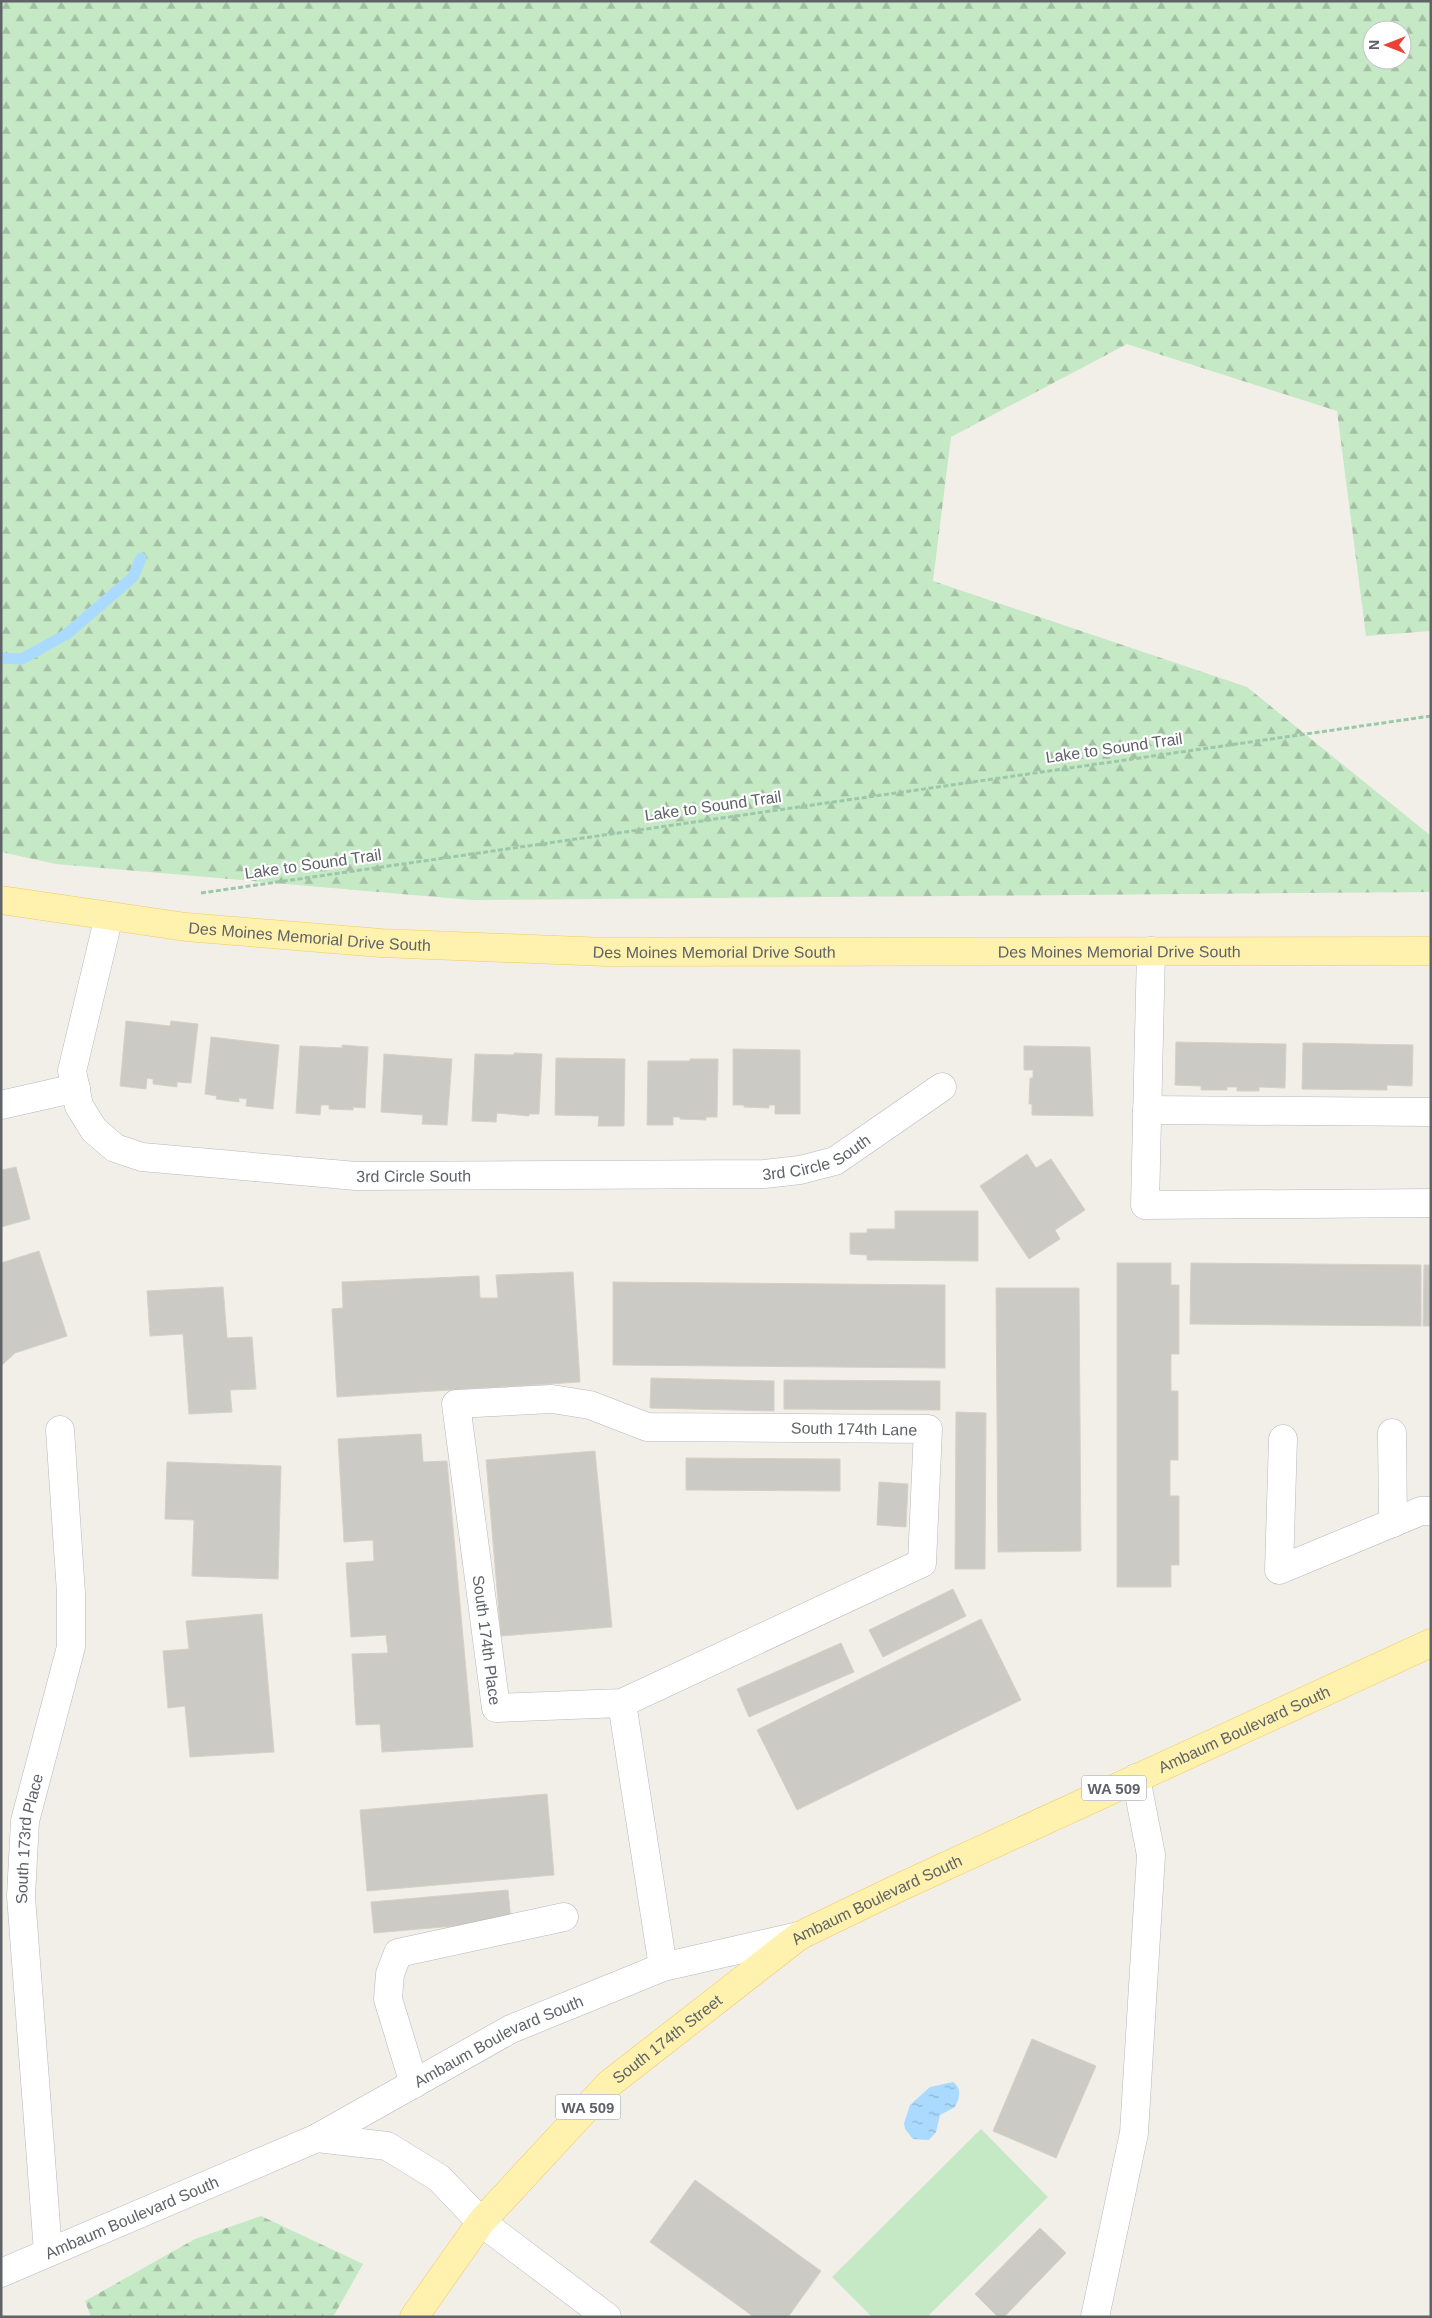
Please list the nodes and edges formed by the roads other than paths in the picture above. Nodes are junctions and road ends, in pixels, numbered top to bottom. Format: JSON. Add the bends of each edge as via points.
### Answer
{"nodes":[{"id":1,"x":1,"y":900,"type":"edge"},
{"id":2,"x":109,"y":916,"type":"junction"},
{"id":3,"x":1151,"y":951,"type":"junction"},
{"id":4,"x":1431,"y":951,"type":"edge"},
{"id":5,"x":942,"y":1087,"type":"dead end"},
{"id":6,"x":76,"y":1088,"type":"junction"},
{"id":7,"x":1,"y":1104,"type":"edge"},
{"id":8,"x":1147,"y":1110,"type":"junction"},
{"id":9,"x":1431,"y":1112,"type":"edge"},
{"id":10,"x":1431,"y":1203,"type":"edge"},
{"id":11,"x":590,"y":1405,"type":"joint"},
{"id":12,"x":60,"y":1430,"type":"dead end"},
{"id":13,"x":1392,"y":1434,"type":"dead end"},
{"id":14,"x":1283,"y":1438,"type":"dead end"},
{"id":15,"x":1431,"y":1511,"type":"edge"},
{"id":16,"x":1393,"y":1523,"type":"junction"},
{"id":17,"x":1431,"y":1643,"type":"edge"},
{"id":18,"x":622,"y":1702,"type":"junction"},
{"id":19,"x":1136,"y":1778,"type":"junction"},
{"id":20,"x":564,"y":1917,"type":"dead end"},
{"id":21,"x":799,"y":1936,"type":"junction"},
{"id":22,"x":663,"y":1967,"type":"junction"},
{"id":23,"x":414,"y":2084,"type":"junction"},
{"id":24,"x":317,"y":2138,"type":"junction"},
{"id":25,"x":482,"y":2222,"type":"junction"},
{"id":26,"x":48,"y":2252,"type":"junction"},
{"id":27,"x":1,"y":2274,"type":"edge"},
{"id":28,"x":414,"y":2317,"type":"edge"},
{"id":29,"x":607,"y":2317,"type":"edge"},
{"id":30,"x":1095,"y":2317,"type":"edge"}],
"edges":[{"from":1,"to":2,"type":"main road","name":"Des Moines Memorial Drive South"},
{"from":2,"to":3,"type":"main road","name":"Des Moines Memorial Drive South","via":[[186,927],[381,943],[606,952]]},
{"from":2,"to":6,"type":"street","name":"3rd Circle South","via":[[72,1071]]},
{"from":3,"to":4,"type":"main road","name":"Des Moines Memorial Drive South"},
{"from":3,"to":8,"type":"street"},
{"from":5,"to":6,"type":"street","name":"3rd Circle South","via":[[834,1162],[800,1170],[764,1174],[356,1176],[142,1157],[115,1148],[94,1130],[79,1106]]},
{"from":6,"to":7,"type":"street"},
{"from":8,"to":9,"type":"street"},
{"from":8,"to":10,"type":"street","via":[[1145,1205]]},
{"from":11,"to":18,"type":"street","name":"South 174th Place","via":[[552,1399],[456,1404],[496,1708]]},
{"from":11,"to":18,"type":"street","name":"South 174th Lane","via":[[647,1427],[928,1429],[922,1562]]},
{"from":12,"to":26,"type":"street","name":"South 173rd Place","via":[[71,1593],[70,1647],[25,1822],[21,1896]]},
{"from":13,"to":16,"type":"street"},
{"from":14,"to":16,"type":"street","via":[[1279,1570]]},
{"from":15,"to":16,"type":"street","via":[[1421,1511]]},
{"from":17,"to":19,"type":"main road","name":"Ambaum Boulevard South","number":"WA 509"},
{"from":18,"to":22,"type":"street"},
{"from":19,"to":21,"type":"main road","name":"Ambaum Boulevard South","number":"WA 509"},
{"from":19,"to":30,"type":"street","via":[[1151,1855],[1134,2133]]},
{"from":20,"to":23,"type":"street","via":[[398,1953],[390,1974],[388,1999]]},
{"from":21,"to":22,"type":"street","name":"Ambaum Boulevard South"},
{"from":21,"to":25,"type":"main road","name":"South 174th Street","number":"WA 509","via":[[609,2084]]},
{"from":22,"to":23,"type":"street","name":"Ambaum Boulevard South","via":[[511,2029]]},
{"from":23,"to":24,"type":"street","name":"Ambaum Boulevard South"},
{"from":24,"to":25,"type":"street","name":"Ambaum Boulevard South","via":[[387,2146],[438,2178]]},
{"from":24,"to":26,"type":"street","name":"Ambaum Boulevard South"},
{"from":25,"to":28,"type":"main road","name":"South 174th Street","number":"WA 509"},
{"from":25,"to":29,"type":"street","name":"Ambaum Boulevard South"},
{"from":26,"to":27,"type":"street","name":"Ambaum Boulevard South"}]}
